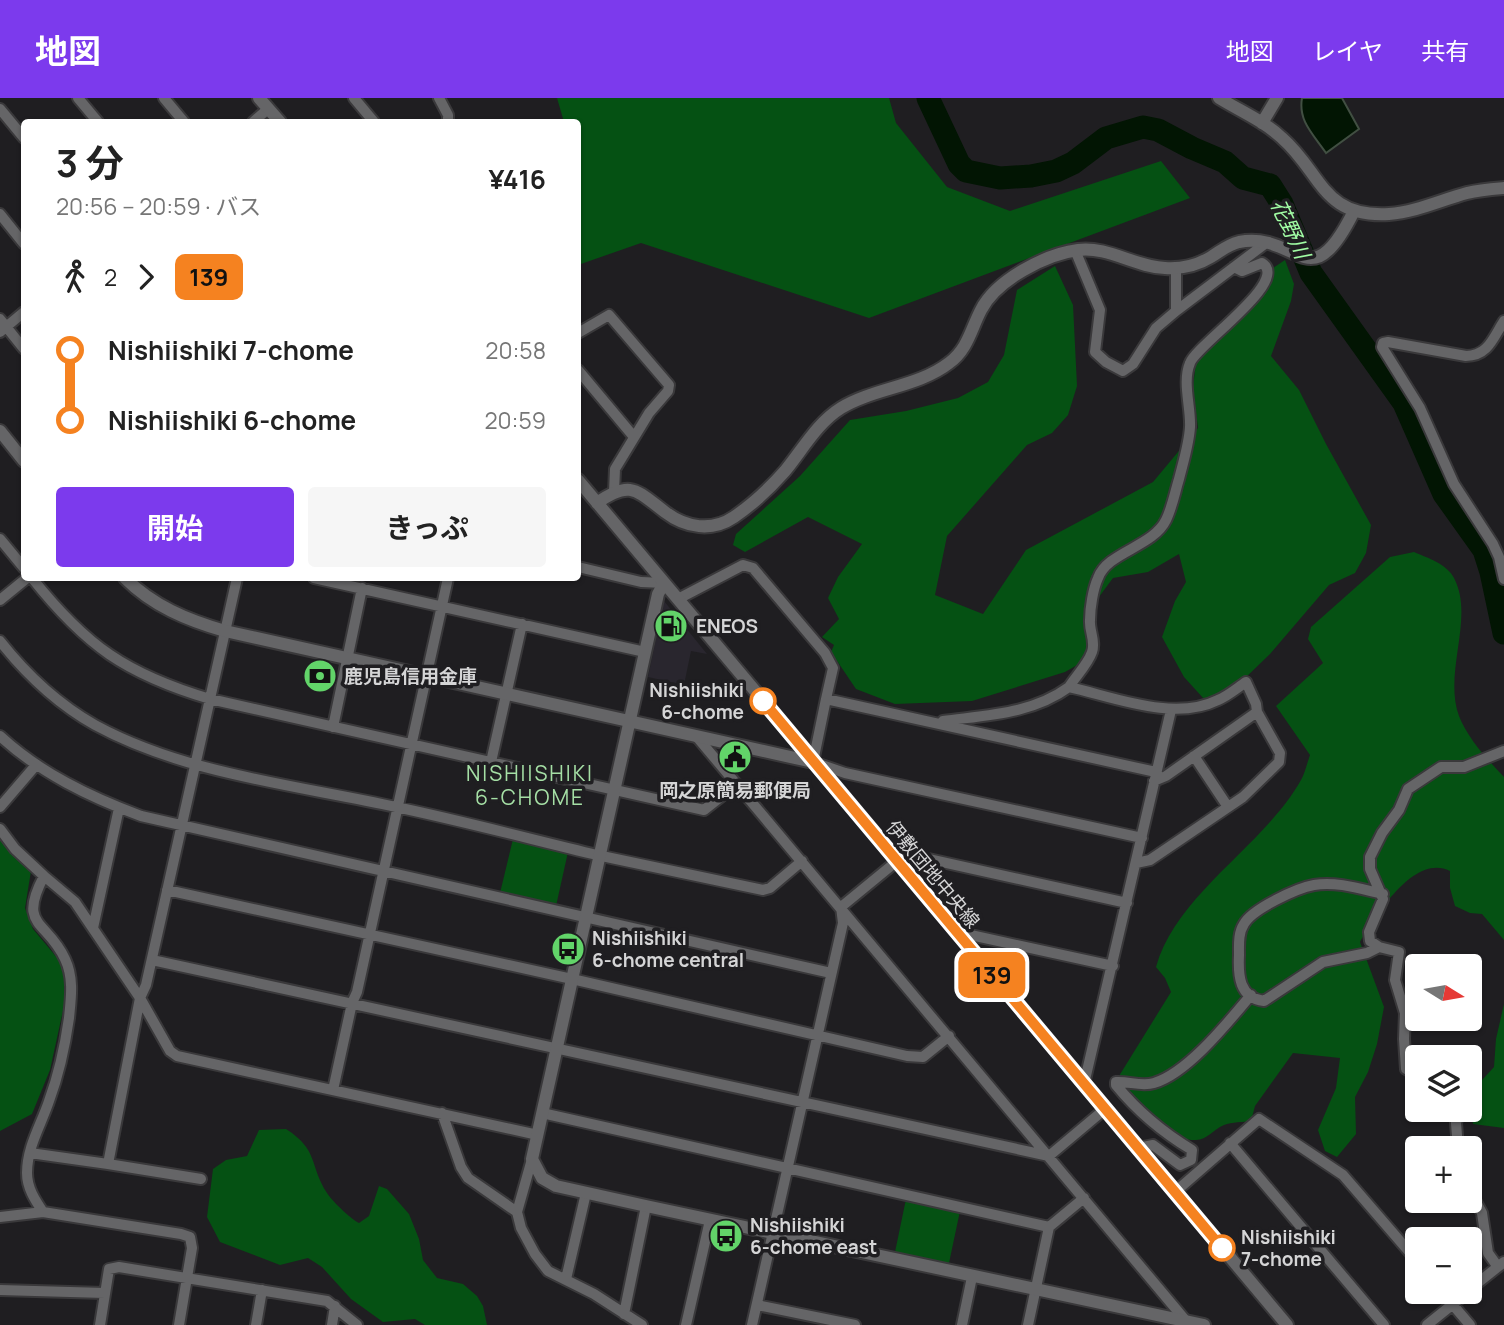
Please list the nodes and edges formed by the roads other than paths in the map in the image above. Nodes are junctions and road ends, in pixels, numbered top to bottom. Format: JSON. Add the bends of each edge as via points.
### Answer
{"nodes":[{"id":1,"x":78,"y":98,"type":"edge"},
{"id":2,"x":164,"y":98,"type":"edge"},
{"id":3,"x":259,"y":98,"type":"edge"},
{"id":4,"x":354,"y":98,"type":"edge"},
{"id":5,"x":1219,"y":98,"type":"edge"},
{"id":6,"x":1277,"y":98,"type":"edge"},
{"id":7,"x":442,"y":99,"type":"edge"},
{"id":8,"x":0,"y":109,"type":"edge"},
{"id":9,"x":268,"y":109,"type":"junction"},
{"id":10,"x":96,"y":119,"type":"edge"},
{"id":11,"x":182,"y":119,"type":"edge"},
{"id":12,"x":256,"y":119,"type":"edge"},
{"id":13,"x":276,"y":119,"type":"edge"},
{"id":14,"x":372,"y":119,"type":"edge"},
{"id":15,"x":447,"y":119,"type":"edge"},
{"id":16,"x":1262,"y":123,"type":"junction"},
{"id":17,"x":21,"y":134,"type":"edge"},
{"id":18,"x":1504,"y":188,"type":"edge"},
{"id":19,"x":1354,"y":211,"type":"junction"},
{"id":20,"x":0,"y":214,"type":"edge"},
{"id":21,"x":21,"y":240,"type":"edge"},
{"id":22,"x":1266,"y":243,"type":"junction"},
{"id":23,"x":1075,"y":250,"type":"junction"},
{"id":24,"x":1234,"y":267,"type":"junction"},
{"id":25,"x":1176,"y":268,"type":"junction"},
{"id":26,"x":1176,"y":311,"type":"junction"},
{"id":27,"x":21,"y":314,"type":"edge"},
{"id":28,"x":1504,"y":321,"type":"edge"},
{"id":29,"x":2,"y":326,"type":"edge"},
{"id":30,"x":581,"y":331,"type":"edge"},
{"id":31,"x":21,"y":346,"type":"edge"},
{"id":32,"x":581,"y":374,"type":"edge"},
{"id":33,"x":0,"y":431,"type":"edge"},
{"id":34,"x":634,"y":437,"type":"junction"},
{"id":35,"x":21,"y":456,"type":"edge"},
{"id":36,"x":581,"y":484,"type":"edge"},
{"id":37,"x":614,"y":492,"type":"junction"},
{"id":38,"x":597,"y":503,"type":"junction"},
{"id":39,"x":0,"y":538,"type":"edge"},
{"id":40,"x":21,"y":564,"type":"edge"},
{"id":41,"x":581,"y":568,"type":"edge"},
{"id":42,"x":1504,"y":579,"type":"edge"},
{"id":43,"x":25,"y":581,"type":"edge"},
{"id":44,"x":32,"y":581,"type":"edge"},
{"id":45,"x":128,"y":581,"type":"edge"},
{"id":46,"x":236,"y":581,"type":"edge"},
{"id":47,"x":328,"y":581,"type":"edge"},
{"id":48,"x":447,"y":581,"type":"edge"},
{"id":49,"x":664,"y":583,"type":"junction"},
{"id":50,"x":362,"y":588,"type":"junction"},
{"id":51,"x":0,"y":600,"type":"edge"},
{"id":52,"x":678,"y":600,"type":"junction"},
{"id":53,"x":442,"y":606,"type":"junction"},
{"id":54,"x":522,"y":624,"type":"junction"},
{"id":55,"x":225,"y":631,"type":"junction"},
{"id":56,"x":0,"y":640,"type":"edge"},
{"id":57,"x":645,"y":652,"type":"junction"},
{"id":58,"x":347,"y":658,"type":"junction"},
{"id":59,"x":426,"y":676,"type":"junction"},
{"id":60,"x":1069,"y":687,"type":"junction"},
{"id":61,"x":506,"y":694,"type":"junction"},
{"id":62,"x":210,"y":699,"type":"junction"},
{"id":63,"x":826,"y":699,"type":"junction"},
{"id":64,"x":1171,"y":710,"type":"junction"},
{"id":65,"x":1257,"y":712,"type":"junction"},
{"id":66,"x":629,"y":721,"type":"junction"},
{"id":67,"x":936,"y":722,"type":"junction"},
{"id":68,"x":332,"y":727,"type":"junction"},
{"id":69,"x":0,"y":736,"type":"edge"},
{"id":70,"x":697,"y":737,"type":"junction"},
{"id":71,"x":412,"y":743,"type":"junction"},
{"id":72,"x":1504,"y":751,"type":"edge"},
{"id":73,"x":1195,"y":756,"type":"junction"},
{"id":74,"x":491,"y":762,"type":"junction"},
{"id":75,"x":813,"y":762,"type":"junction"},
{"id":76,"x":195,"y":764,"type":"junction"},
{"id":77,"x":36,"y":765,"type":"junction"},
{"id":78,"x":1155,"y":777,"type":"junction"},
{"id":79,"x":737,"y":784,"type":"junction"},
{"id":80,"x":614,"y":789,"type":"junction"},
{"id":81,"x":0,"y":807,"type":"edge"},
{"id":82,"x":119,"y":807,"type":"junction"},
{"id":83,"x":397,"y":807,"type":"junction"},
{"id":84,"x":1228,"y":807,"type":"junction"},
{"id":85,"x":181,"y":826,"type":"junction"},
{"id":86,"x":0,"y":829,"type":"edge"},
{"id":87,"x":1142,"y":838,"type":"junction"},
{"id":88,"x":888,"y":850,"type":"junction"},
{"id":89,"x":599,"y":855,"type":"junction"},
{"id":90,"x":802,"y":861,"type":"junction"},
{"id":91,"x":897,"y":861,"type":"junction"},
{"id":92,"x":1136,"y":863,"type":"junction"},
{"id":93,"x":383,"y":872,"type":"junction"},
{"id":94,"x":44,"y":876,"type":"junction"},
{"id":95,"x":167,"y":890,"type":"junction"},
{"id":96,"x":1383,"y":894,"type":"junction"},
{"id":97,"x":1127,"y":903,"type":"junction"},
{"id":98,"x":841,"y":907,"type":"junction"},
{"id":99,"x":585,"y":917,"type":"junction"},
{"id":100,"x":93,"y":928,"type":"junction"},
{"id":101,"x":957,"y":932,"type":"junction"},
{"id":102,"x":370,"y":936,"type":"junction"},
{"id":103,"x":1380,"y":947,"type":"junction"},
{"id":104,"x":152,"y":960,"type":"junction"},
{"id":105,"x":1113,"y":966,"type":"junction"},
{"id":106,"x":831,"y":972,"type":"junction"},
{"id":107,"x":572,"y":979,"type":"junction"},
{"id":108,"x":1251,"y":995,"type":"junction"},
{"id":109,"x":139,"y":998,"type":"junction"},
{"id":110,"x":352,"y":1003,"type":"junction"},
{"id":111,"x":816,"y":1035,"type":"junction"},
{"id":112,"x":949,"y":1036,"type":"junction"},
{"id":113,"x":558,"y":1047,"type":"junction"},
{"id":114,"x":1405,"y":1054,"type":"edge"},
{"id":115,"x":1084,"y":1084,"type":"junction"},
{"id":116,"x":333,"y":1090,"type":"junction"},
{"id":117,"x":801,"y":1102,"type":"junction"},
{"id":118,"x":1105,"y":1109,"type":"junction"},
{"id":119,"x":442,"y":1113,"type":"junction"},
{"id":120,"x":542,"y":1113,"type":"junction"},
{"id":121,"x":538,"y":1135,"type":"junction"},
{"id":122,"x":1230,"y":1143,"type":"junction"},
{"id":123,"x":1138,"y":1148,"type":"junction"},
{"id":124,"x":30,"y":1153,"type":"junction"},
{"id":125,"x":1049,"y":1156,"type":"junction"},
{"id":126,"x":532,"y":1159,"type":"junction"},
{"id":127,"x":108,"y":1164,"type":"junction"},
{"id":128,"x":787,"y":1168,"type":"junction"},
{"id":129,"x":201,"y":1179,"type":"dead end"},
{"id":130,"x":1175,"y":1192,"type":"junction"},
{"id":131,"x":586,"y":1193,"type":"junction"},
{"id":132,"x":1084,"y":1198,"type":"junction"},
{"id":133,"x":646,"y":1206,"type":"junction"},
{"id":134,"x":43,"y":1212,"type":"junction"},
{"id":135,"x":517,"y":1212,"type":"junction"},
{"id":136,"x":1482,"y":1213,"type":"edge"},
{"id":137,"x":0,"y":1217,"type":"edge"},
{"id":138,"x":710,"y":1220,"type":"junction"},
{"id":139,"x":1049,"y":1227,"type":"junction"},
{"id":140,"x":772,"y":1234,"type":"junction"},
{"id":141,"x":1405,"y":1247,"type":"edge"},
{"id":142,"x":1501,"y":1264,"type":"edge"},
{"id":143,"x":187,"y":1276,"type":"junction"},
{"id":144,"x":972,"y":1277,"type":"junction"},
{"id":145,"x":566,"y":1279,"type":"junction"},
{"id":146,"x":1482,"y":1279,"type":"edge"},
{"id":147,"x":0,"y":1290,"type":"edge"},
{"id":148,"x":262,"y":1290,"type":"junction"},
{"id":149,"x":1036,"y":1290,"type":"junction"},
{"id":150,"x":105,"y":1293,"type":"junction"},
{"id":151,"x":1452,"y":1304,"type":"joint"},
{"id":152,"x":757,"y":1305,"type":"junction"},
{"id":153,"x":335,"y":1306,"type":"junction"},
{"id":154,"x":624,"y":1314,"type":"junction"},
{"id":155,"x":1186,"y":1321,"type":"junction"},
{"id":156,"x":100,"y":1325,"type":"edge"},
{"id":157,"x":179,"y":1325,"type":"edge"},
{"id":158,"x":256,"y":1325,"type":"edge"},
{"id":159,"x":332,"y":1325,"type":"edge"},
{"id":160,"x":357,"y":1325,"type":"edge"},
{"id":161,"x":642,"y":1325,"type":"edge"},
{"id":162,"x":685,"y":1325,"type":"edge"},
{"id":163,"x":752,"y":1325,"type":"edge"},
{"id":164,"x":855,"y":1325,"type":"edge"},
{"id":165,"x":962,"y":1325,"type":"edge"},
{"id":166,"x":1028,"y":1325,"type":"edge"},
{"id":167,"x":1204,"y":1325,"type":"edge"},
{"id":168,"x":1287,"y":1325,"type":"edge"},
{"id":169,"x":1384,"y":1325,"type":"edge"},
{"id":170,"x":1427,"y":1325,"type":"edge"},
{"id":171,"x":1470,"y":1325,"type":"edge"}],
"edges":[{"from":1,"to":10,"type":"street"},
{"from":2,"to":11,"type":"street"},
{"from":3,"to":9,"type":"street"},
{"from":4,"to":14,"type":"street"},
{"from":5,"to":16,"type":"street"},
{"from":6,"to":16,"type":"street"},
{"from":7,"to":15,"type":"street"},
{"from":8,"to":17,"type":"street"},
{"from":9,"to":12,"type":"street"},
{"from":9,"to":13,"type":"street"},
{"from":16,"to":19,"type":"street","via":[[1291,146],[1327,193]]},
{"from":18,"to":19,"type":"street","via":[[1470,192],[1392,214]]},
{"from":19,"to":22,"type":"street","via":[[1341,237],[1318,258],[1297,256]]},
{"from":20,"to":21,"type":"street"},
{"from":22,"to":24,"type":"street"},
{"from":22,"to":25,"type":"street","via":[[1240,242]]},
{"from":23,"to":25,"type":"street","via":[[1090,249],[1150,266]]},
{"from":23,"to":26,"type":"street","via":[[1100,310],[1095,352],[1107,362],[1123,370],[1133,364],[1156,328]]},
{"from":23,"to":37,"type":"street","via":[[1052,255],[989,297],[965,347],[950,363],[842,407],[816,430],[767,491],[732,519],[699,527],[667,513],[639,492]]},
{"from":24,"to":26,"type":"street"},
{"from":24,"to":60,"type":"street","via":[[1242,271],[1262,263],[1269,272],[1267,280],[1190,362],[1190,429],[1166,522],[1106,566],[1098,577],[1090,621],[1093,648]]},
{"from":25,"to":26,"type":"street"},
{"from":27,"to":29,"type":"street"},
{"from":28,"to":42,"type":"street","via":[[1479,355],[1388,342],[1382,347],[1419,408],[1454,484],[1493,544]]},
{"from":29,"to":31,"type":"street"},
{"from":30,"to":34,"type":"street","via":[[610,315],[669,385]]},
{"from":32,"to":34,"type":"street"},
{"from":33,"to":35,"type":"street"},
{"from":34,"to":37,"type":"street","via":[[615,469]]},
{"from":36,"to":38,"type":"street","name":"伊敷団地中央線"},
{"from":37,"to":38,"type":"street"},
{"from":38,"to":49,"type":"street","name":"伊敷団地中央線"},
{"from":39,"to":40,"type":"street"},
{"from":41,"to":49,"type":"street"},
{"from":43,"to":51,"type":"street"},
{"from":44,"to":62,"type":"street","via":[[85,637],[112,657],[158,682]]},
{"from":45,"to":55,"type":"street","via":[[181,617]]},
{"from":46,"to":55,"type":"street"},
{"from":47,"to":50,"type":"street"},
{"from":48,"to":53,"type":"street"},
{"from":49,"to":52,"type":"street","name":"伊敷団地中央線"},
{"from":49,"to":57,"type":"street"},
{"from":50,"to":53,"type":"street"},
{"from":50,"to":58,"type":"street"},
{"from":52,"to":63,"type":"street","via":[[743,565],[753,568],[825,653],[833,668]]},
{"from":52,"to":75,"type":"street","name":"伊敷団地中央線"},
{"from":53,"to":54,"type":"street"},
{"from":53,"to":59,"type":"street"},
{"from":54,"to":57,"type":"street"},
{"from":54,"to":61,"type":"street"},
{"from":55,"to":58,"type":"street"},
{"from":55,"to":62,"type":"street"},
{"from":56,"to":76,"type":"street","via":[[66,707],[141,746]]},
{"from":57,"to":66,"type":"street"},
{"from":58,"to":59,"type":"street"},
{"from":58,"to":68,"type":"street"},
{"from":59,"to":61,"type":"street"},
{"from":59,"to":71,"type":"street"},
{"from":60,"to":64,"type":"street"},
{"from":60,"to":67,"type":"street","via":[[1027,709]]},
{"from":61,"to":66,"type":"street"},
{"from":61,"to":74,"type":"street"},
{"from":62,"to":68,"type":"street"},
{"from":62,"to":76,"type":"street"},
{"from":63,"to":67,"type":"street"},
{"from":63,"to":75,"type":"street"},
{"from":64,"to":65,"type":"street","via":[[1210,704],[1246,682]]},
{"from":64,"to":78,"type":"street"},
{"from":65,"to":73,"type":"street"},
{"from":65,"to":84,"type":"street","via":[[1280,753],[1279,762]]},
{"from":66,"to":70,"type":"street"},
{"from":66,"to":80,"type":"street"},
{"from":67,"to":78,"type":"street"},
{"from":68,"to":71,"type":"street"},
{"from":69,"to":77,"type":"street"},
{"from":70,"to":75,"type":"street"},
{"from":70,"to":79,"type":"street"},
{"from":71,"to":74,"type":"street"},
{"from":71,"to":83,"type":"street"},
{"from":72,"to":96,"type":"street","via":[[1464,768],[1441,767],[1408,789],[1370,857],[1370,869]]},
{"from":73,"to":78,"type":"street"},
{"from":73,"to":84,"type":"street"},
{"from":74,"to":80,"type":"street"},
{"from":75,"to":87,"type":"street"},
{"from":75,"to":88,"type":"street","name":"伊敷団地中央線"},
{"from":76,"to":83,"type":"street"},
{"from":76,"to":85,"type":"street"},
{"from":77,"to":81,"type":"street"},
{"from":77,"to":82,"type":"street"},
{"from":78,"to":87,"type":"street"},
{"from":79,"to":80,"type":"street","via":[[704,810]]},
{"from":79,"to":90,"type":"street"},
{"from":80,"to":89,"type":"street"},
{"from":82,"to":85,"type":"street"},
{"from":82,"to":100,"type":"street"},
{"from":83,"to":89,"type":"street"},
{"from":83,"to":93,"type":"street"},
{"from":84,"to":92,"type":"street","via":[[1150,860]]},
{"from":85,"to":93,"type":"street"},
{"from":85,"to":95,"type":"street"},
{"from":86,"to":94,"type":"street"},
{"from":87,"to":92,"type":"street"},
{"from":88,"to":91,"type":"street","name":"伊敷団地中央線"},
{"from":88,"to":97,"type":"street"},
{"from":89,"to":90,"type":"street","via":[[763,890]]},
{"from":89,"to":99,"type":"street"},
{"from":90,"to":98,"type":"street"},
{"from":91,"to":98,"type":"street"},
{"from":91,"to":101,"type":"street","name":"伊敷団地中央線"},
{"from":92,"to":97,"type":"street"},
{"from":93,"to":99,"type":"street"},
{"from":93,"to":102,"type":"street"},
{"from":94,"to":100,"type":"street","via":[[69,896]]},
{"from":94,"to":124,"type":"street","via":[[33,899],[34,917],[66,961],[72,997],[58,1072]]},
{"from":95,"to":102,"type":"street"},
{"from":95,"to":104,"type":"street"},
{"from":96,"to":103,"type":"street","via":[[1369,932],[1370,941]]},
{"from":96,"to":108,"type":"street","via":[[1315,885],[1250,916],[1241,930],[1238,977]]},
{"from":97,"to":105,"type":"street"},
{"from":98,"to":106,"type":"street","via":[[843,923]]},
{"from":98,"to":112,"type":"street"},
{"from":99,"to":106,"type":"street"},
{"from":99,"to":107,"type":"street"},
{"from":100,"to":109,"type":"street"},
{"from":101,"to":105,"type":"street"},
{"from":101,"to":115,"type":"street","name":"伊敷団地中央線"},
{"from":102,"to":107,"type":"street"},
{"from":102,"to":110,"type":"street"},
{"from":103,"to":108,"type":"street","via":[[1323,962],[1264,1001]]},
{"from":103,"to":114,"type":"street","via":[[1399,953],[1395,980],[1405,1013]]},
{"from":104,"to":109,"type":"street"},
{"from":104,"to":110,"type":"street"},
{"from":105,"to":115,"type":"street"},
{"from":106,"to":111,"type":"street"},
{"from":107,"to":111,"type":"street"},
{"from":107,"to":113,"type":"street"},
{"from":108,"to":123,"type":"street","via":[[1200,1053],[1161,1080],[1116,1082],[1139,1112],[1193,1154],[1180,1165],[1153,1144]]},
{"from":109,"to":116,"type":"street","via":[[177,1056]]},
{"from":109,"to":127,"type":"street"},
{"from":110,"to":113,"type":"street"},
{"from":110,"to":116,"type":"street"},
{"from":111,"to":112,"type":"street","via":[[923,1057]]},
{"from":111,"to":117,"type":"street"},
{"from":112,"to":125,"type":"street"},
{"from":113,"to":117,"type":"street"},
{"from":113,"to":120,"type":"street"},
{"from":115,"to":118,"type":"street","name":"伊敷団地中央線"},
{"from":116,"to":119,"type":"street"},
{"from":117,"to":125,"type":"street"},
{"from":117,"to":128,"type":"street"},
{"from":118,"to":123,"type":"street","name":"伊敷団地中央線"},
{"from":118,"to":125,"type":"street"},
{"from":119,"to":121,"type":"street"},
{"from":119,"to":135,"type":"street","via":[[468,1178]]},
{"from":120,"to":121,"type":"street"},
{"from":120,"to":128,"type":"street"},
{"from":121,"to":126,"type":"street"},
{"from":122,"to":130,"type":"street"},
{"from":122,"to":141,"type":"street","via":[[1259,1119],[1343,1175]]},
{"from":122,"to":169,"type":"street"},
{"from":123,"to":130,"type":"street","name":"伊敷団地中央線"},
{"from":124,"to":127,"type":"street"},
{"from":124,"to":134,"type":"street","via":[[30,1192]]},
{"from":125,"to":132,"type":"street"},
{"from":126,"to":131,"type":"street","via":[[542,1178]]},
{"from":126,"to":135,"type":"street"},
{"from":127,"to":129,"type":"street"},
{"from":128,"to":139,"type":"street"},
{"from":128,"to":140,"type":"street"},
{"from":130,"to":168,"type":"street","name":"伊敷団地中央線"},
{"from":131,"to":133,"type":"street"},
{"from":131,"to":145,"type":"street"},
{"from":132,"to":139,"type":"street"},
{"from":132,"to":155,"type":"street"},
{"from":133,"to":138,"type":"street"},
{"from":133,"to":154,"type":"street"},
{"from":134,"to":137,"type":"street"},
{"from":134,"to":143,"type":"street","via":[[190,1237]]},
{"from":135,"to":145,"type":"street","via":[[520,1228],[535,1254],[548,1271]]},
{"from":136,"to":142,"type":"street","via":[[1489,1252]]},
{"from":138,"to":140,"type":"street"},
{"from":138,"to":162,"type":"street"},
{"from":139,"to":149,"type":"street"},
{"from":140,"to":144,"type":"street"},
{"from":140,"to":152,"type":"street"},
{"from":142,"to":146,"type":"street"},
{"from":143,"to":148,"type":"street"},
{"from":143,"to":150,"type":"street","via":[[109,1269]]},
{"from":143,"to":157,"type":"street"},
{"from":144,"to":149,"type":"street"},
{"from":144,"to":165,"type":"street"},
{"from":145,"to":154,"type":"street"},
{"from":147,"to":150,"type":"street"},
{"from":148,"to":153,"type":"street"},
{"from":148,"to":158,"type":"street"},
{"from":149,"to":155,"type":"street"},
{"from":149,"to":166,"type":"street"},
{"from":150,"to":156,"type":"street"},
{"from":151,"to":170,"type":"street"},
{"from":151,"to":171,"type":"street"},
{"from":152,"to":163,"type":"street"},
{"from":152,"to":164,"type":"street"},
{"from":153,"to":159,"type":"street"},
{"from":153,"to":160,"type":"street"},
{"from":154,"to":161,"type":"street"},
{"from":155,"to":167,"type":"street"}]}
